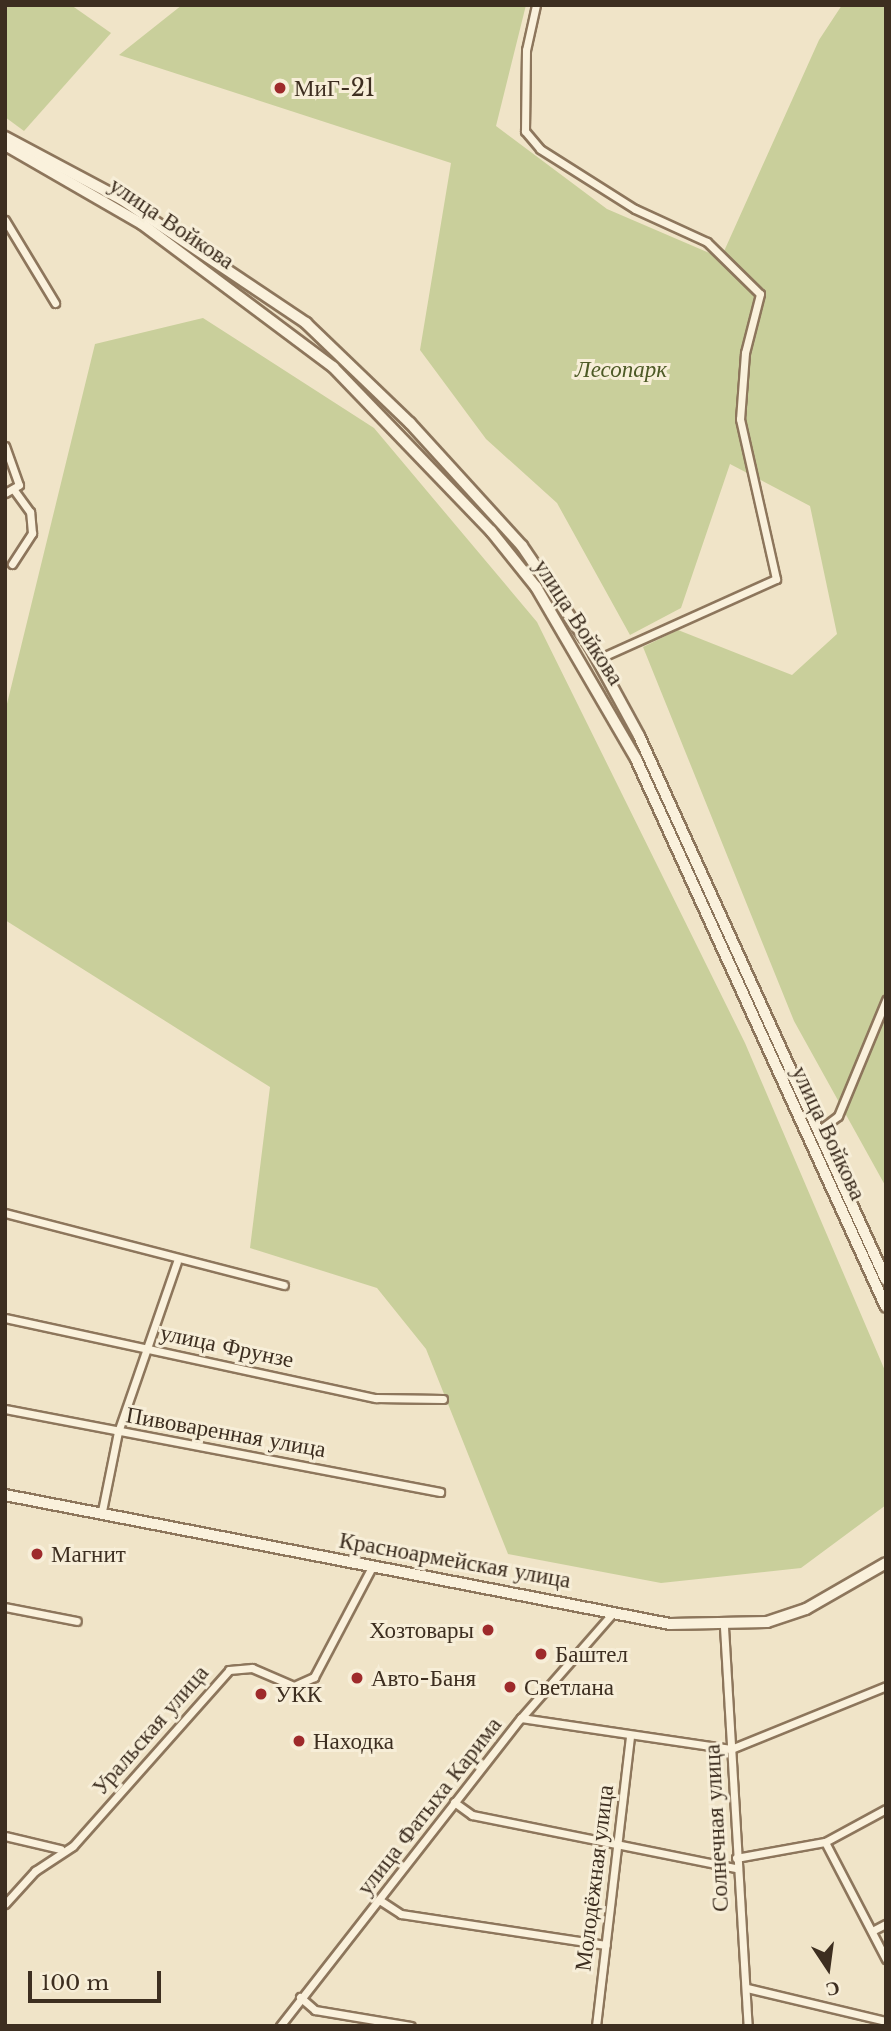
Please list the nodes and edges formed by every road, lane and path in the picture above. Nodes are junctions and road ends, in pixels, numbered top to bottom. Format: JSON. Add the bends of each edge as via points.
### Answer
{"nodes":[{"id":1,"x":536,"y":5,"type":"edge"},
{"id":2,"x":5,"y":137,"type":"edge"},
{"id":3,"x":5,"y":145,"type":"edge"},
{"id":4,"x":5,"y":220,"type":"edge"},
{"id":5,"x":8,"y":233,"type":"edge"},
{"id":6,"x":55,"y":303,"type":"dead end"},
{"id":7,"x":5,"y":446,"type":"edge"},
{"id":8,"x":17,"y":488,"type":"junction"},
{"id":9,"x":5,"y":493,"type":"edge"},
{"id":10,"x":12,"y":564,"type":"dead end"},
{"id":11,"x":598,"y":659,"type":"junction"},
{"id":12,"x":886,"y":1000,"type":"edge"},
{"id":13,"x":818,"y":1131,"type":"junction"},
{"id":14,"x":5,"y":1213,"type":"edge"},
{"id":15,"x":177,"y":1262,"type":"junction"},
{"id":16,"x":886,"y":1280,"type":"edge"},
{"id":17,"x":284,"y":1285,"type":"dead end"},
{"id":18,"x":886,"y":1307,"type":"edge"},
{"id":19,"x":5,"y":1318,"type":"edge"},
{"id":20,"x":149,"y":1349,"type":"junction"},
{"id":21,"x":443,"y":1399,"type":"dead end"},
{"id":22,"x":5,"y":1409,"type":"edge"},
{"id":23,"x":118,"y":1432,"type":"junction"},
{"id":24,"x":440,"y":1492,"type":"dead end"},
{"id":25,"x":5,"y":1495,"type":"edge"},
{"id":26,"x":102,"y":1511,"type":"junction"},
{"id":27,"x":886,"y":1563,"type":"edge"},
{"id":28,"x":372,"y":1567,"type":"junction"},
{"id":29,"x":5,"y":1607,"type":"edge"},
{"id":30,"x":613,"y":1613,"type":"junction"},
{"id":31,"x":77,"y":1621,"type":"dead end"},
{"id":32,"x":724,"y":1627,"type":"junction"},
{"id":33,"x":886,"y":1686,"type":"edge"},
{"id":34,"x":521,"y":1718,"type":"junction"},
{"id":35,"x":630,"y":1735,"type":"junction"},
{"id":36,"x":731,"y":1749,"type":"junction"},
{"id":37,"x":454,"y":1802,"type":"junction"},
{"id":38,"x":886,"y":1809,"type":"edge"},
{"id":39,"x":5,"y":1836,"type":"edge"},
{"id":40,"x":618,"y":1842,"type":"junction"},
{"id":41,"x":825,"y":1842,"type":"junction"},
{"id":42,"x":61,"y":1849,"type":"junction"},
{"id":43,"x":736,"y":1858,"type":"junction"},
{"id":44,"x":736,"y":1868,"type":"junction"},
{"id":45,"x":381,"y":1901,"type":"junction"},
{"id":46,"x":5,"y":1904,"type":"edge"},
{"id":47,"x":886,"y":1924,"type":"edge"},
{"id":48,"x":872,"y":1931,"type":"junction"},
{"id":49,"x":606,"y":1945,"type":"junction"},
{"id":50,"x":886,"y":1959,"type":"edge"},
{"id":51,"x":747,"y":1988,"type":"junction"},
{"id":52,"x":300,"y":1997,"type":"junction"},
{"id":53,"x":886,"y":2021,"type":"edge"},
{"id":54,"x":280,"y":2026,"type":"edge"},
{"id":55,"x":411,"y":2026,"type":"edge"},
{"id":56,"x":596,"y":2026,"type":"edge"},
{"id":57,"x":748,"y":2026,"type":"edge"}],
"edges":[{"from":1,"to":11,"type":"street","via":[[526,50],[525,131],[540,149],[635,209],[707,242],[760,294],[746,353],[740,419],[776,579]]},
{"from":2,"to":11,"type":"main road","name":"улица Войкова","via":[[121,199],[306,323],[410,423],[522,546]]},
{"from":3,"to":18,"type":"main road","name":"улица Войкова","via":[[142,224],[333,367],[491,531],[536,587],[636,759]]},
{"from":4,"to":5,"type":"street"},
{"from":5,"to":6,"type":"street"},
{"from":7,"to":8,"type":"street"},
{"from":8,"to":9,"type":"street"},
{"from":8,"to":10,"type":"street","via":[[30,512],[32,533]]},
{"from":11,"to":13,"type":"main road","name":"улица Войкова"},
{"from":12,"to":13,"type":"street","via":[[838,1116]]},
{"from":13,"to":16,"type":"main road","name":"улица Войкова"},
{"from":14,"to":15,"type":"street"},
{"from":15,"to":17,"type":"street"},
{"from":15,"to":20,"type":"street"},
{"from":19,"to":20,"type":"street","name":"улица Фрунзе"},
{"from":20,"to":21,"type":"street","name":"улица Фрунзе","via":[[376,1398]]},
{"from":20,"to":23,"type":"street"},
{"from":22,"to":23,"type":"street","name":"Пивоваренная улица"},
{"from":23,"to":24,"type":"street","name":"Пивоваренная улица"},
{"from":23,"to":26,"type":"street"},
{"from":25,"to":26,"type":"main road","name":"Красноармейская улица"},
{"from":26,"to":28,"type":"main road","name":"Красноармейская улица"},
{"from":27,"to":32,"type":"main road","name":"Красноармейская улица","via":[[806,1609]]},
{"from":28,"to":30,"type":"main road","name":"Красноармейская улица"},
{"from":28,"to":42,"type":"street","name":"Уральская улица","via":[[314,1677],[294,1686],[252,1668],[229,1670],[73,1846]]},
{"from":29,"to":31,"type":"street"},
{"from":30,"to":32,"type":"main road","name":"Красноармейская улица"},
{"from":30,"to":34,"type":"street","name":"улица Фатыха Карима"},
{"from":32,"to":36,"type":"street","name":"Солнечная улица"},
{"from":33,"to":36,"type":"street"},
{"from":34,"to":35,"type":"street"},
{"from":34,"to":37,"type":"street","name":"улица Фатыха Карима"},
{"from":35,"to":36,"type":"street"},
{"from":35,"to":40,"type":"street","name":"Молодёжная улица"},
{"from":36,"to":43,"type":"street","name":"Солнечная улица"},
{"from":37,"to":40,"type":"street","via":[[471,1815]]},
{"from":37,"to":45,"type":"street","name":"улица Фатыха Карима"},
{"from":38,"to":41,"type":"street"},
{"from":39,"to":42,"type":"street"},
{"from":40,"to":44,"type":"street"},
{"from":40,"to":49,"type":"street","name":"Молодёжная улица"},
{"from":41,"to":43,"type":"street"},
{"from":41,"to":48,"type":"street"},
{"from":42,"to":46,"type":"street","name":"Уральская улица"},
{"from":43,"to":44,"type":"street","name":"Солнечная улица"},
{"from":44,"to":51,"type":"street","name":"Солнечная улица"},
{"from":45,"to":49,"type":"street","via":[[401,1914]]},
{"from":45,"to":52,"type":"street","name":"улица Фатыха Карима"},
{"from":47,"to":48,"type":"street"},
{"from":48,"to":50,"type":"street"},
{"from":49,"to":56,"type":"street","name":"Молодёжная улица"},
{"from":51,"to":53,"type":"street"},
{"from":51,"to":57,"type":"street","name":"Солнечная улица"},
{"from":52,"to":54,"type":"street","name":"улица Фатыха Карима"},
{"from":52,"to":55,"type":"street","via":[[315,2010]]}]}
